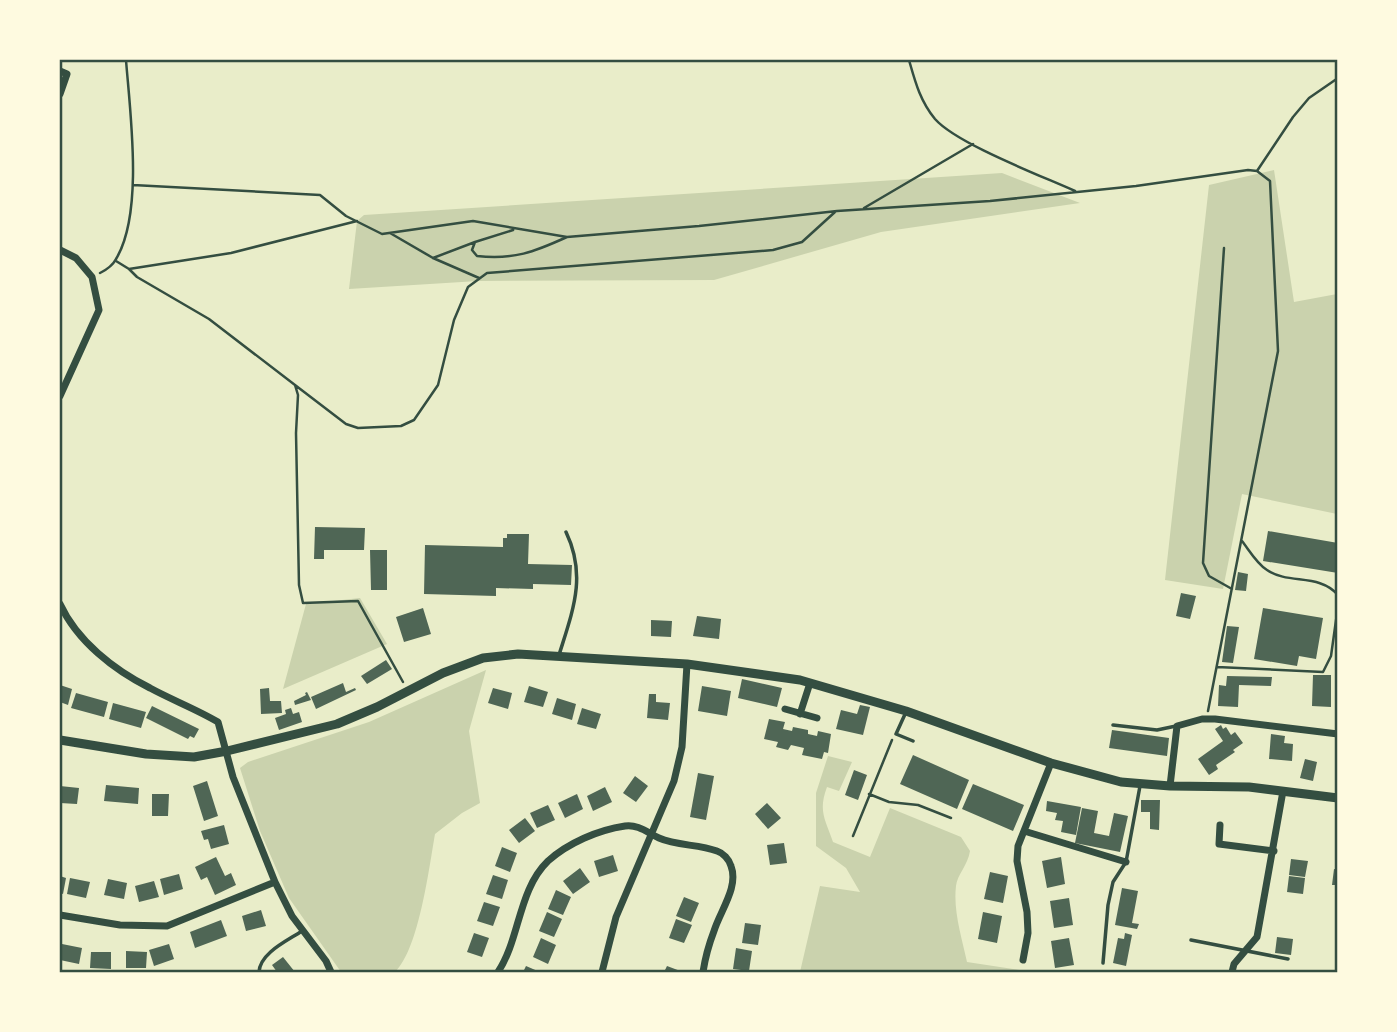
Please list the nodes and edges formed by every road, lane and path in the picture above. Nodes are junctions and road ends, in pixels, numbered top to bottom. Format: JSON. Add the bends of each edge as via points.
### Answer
{"nodes":[{"id":1,"x":126,"y":60,"type":"edge"},
{"id":2,"x":909,"y":60,"type":"edge"},
{"id":3,"x":60,"y":71,"type":"edge"},
{"id":4,"x":1338,"y":78,"type":"edge"},
{"id":5,"x":60,"y":94,"type":"edge"},
{"id":6,"x":973,"y":144,"type":"junction"},
{"id":7,"x":1257,"y":172,"type":"junction"},
{"id":8,"x":133,"y":185,"type":"junction"},
{"id":9,"x":1077,"y":192,"type":"junction"},
{"id":10,"x":861,"y":209,"type":"junction"},
{"id":11,"x":837,"y":211,"type":"junction"},
{"id":12,"x":357,"y":221,"type":"junction"},
{"id":13,"x":516,"y":229,"type":"junction"},
{"id":14,"x":390,"y":233,"type":"junction"},
{"id":15,"x":567,"y":237,"type":"junction"},
{"id":16,"x":475,"y":242,"type":"junction"},
{"id":17,"x":1224,"y":248,"type":"dead end"},
{"id":18,"x":60,"y":250,"type":"edge"},
{"id":19,"x":433,"y":258,"type":"junction"},
{"id":20,"x":116,"y":261,"type":"junction"},
{"id":21,"x":129,"y":269,"type":"junction"},
{"id":22,"x":93,"y":277,"type":"junction"},
{"id":23,"x":480,"y":278,"type":"junction"},
{"id":24,"x":295,"y":385,"type":"junction"},
{"id":25,"x":60,"y":397,"type":"edge"},
{"id":26,"x":566,"y":531,"type":"dead end"},
{"id":27,"x":1241,"y":540,"type":"junction"},
{"id":28,"x":1231,"y":589,"type":"junction"},
{"id":29,"x":1338,"y":595,"type":"edge"},
{"id":30,"x":60,"y":604,"type":"edge"},
{"id":31,"x":1338,"y":606,"type":"edge"},
{"id":32,"x":558,"y":657,"type":"junction"},
{"id":33,"x":687,"y":664,"type":"junction"},
{"id":34,"x":1217,"y":667,"type":"junction"},
{"id":35,"x":403,"y":683,"type":"dead end"},
{"id":36,"x":810,"y":683,"type":"junction"},
{"id":37,"x":785,"y":709,"type":"dead end"},
{"id":38,"x":906,"y":710,"type":"junction"},
{"id":39,"x":800,"y":713,"type":"junction"},
{"id":40,"x":817,"y":718,"type":"dead end"},
{"id":41,"x":1202,"y":719,"type":"junction"},
{"id":42,"x":1113,"y":725,"type":"dead end"},
{"id":43,"x":1177,"y":726,"type":"junction"},
{"id":44,"x":895,"y":734,"type":"junction"},
{"id":45,"x":1338,"y":734,"type":"edge"},
{"id":46,"x":60,"y":740,"type":"edge"},
{"id":47,"x":913,"y":741,"type":"dead end"},
{"id":48,"x":227,"y":751,"type":"junction"},
{"id":49,"x":1051,"y":763,"type":"junction"},
{"id":50,"x":1140,"y":784,"type":"junction"},
{"id":51,"x":1170,"y":786,"type":"junction"},
{"id":52,"x":1283,"y":791,"type":"junction"},
{"id":53,"x":869,"y":794,"type":"junction"},
{"id":54,"x":1338,"y":797,"type":"edge"},
{"id":55,"x":951,"y":818,"type":"dead end"},
{"id":56,"x":1220,"y":825,"type":"dead end"},
{"id":57,"x":1024,"y":831,"type":"junction"},
{"id":58,"x":651,"y":834,"type":"junction"},
{"id":59,"x":853,"y":836,"type":"dead end"},
{"id":60,"x":1274,"y":851,"type":"junction"},
{"id":61,"x":1126,"y":862,"type":"junction"},
{"id":62,"x":275,"y":882,"type":"junction"},
{"id":63,"x":60,"y":915,"type":"edge"},
{"id":64,"x":302,"y":931,"type":"junction"},
{"id":65,"x":1191,"y":940,"type":"dead end"},
{"id":66,"x":1247,"y":950,"type":"junction"},
{"id":67,"x":1288,"y":959,"type":"dead end"},
{"id":68,"x":1023,"y":960,"type":"dead end"},
{"id":69,"x":1103,"y":963,"type":"dead end"},
{"id":70,"x":259,"y":972,"type":"edge"},
{"id":71,"x":331,"y":972,"type":"edge"},
{"id":72,"x":498,"y":972,"type":"edge"},
{"id":73,"x":602,"y":972,"type":"edge"},
{"id":74,"x":703,"y":972,"type":"edge"},
{"id":75,"x":1232,"y":972,"type":"edge"}],
"edges":[{"from":1,"to":8,"type":"path"},
{"from":2,"to":6,"type":"path","via":[[916,89],[936,120]]},
{"from":3,"to":5,"type":"street","via":[[67,74]]},
{"from":4,"to":7,"type":"path","via":[[1309,98]]},
{"from":6,"to":9,"type":"path"},
{"from":6,"to":10,"type":"path"},
{"from":7,"to":9,"type":"path"},
{"from":7,"to":27,"type":"path","via":[[1270,181],[1278,351]]},
{"from":8,"to":12,"type":"path","via":[[320,195]]},
{"from":8,"to":20,"type":"path"},
{"from":9,"to":10,"type":"path"},
{"from":10,"to":11,"type":"path"},
{"from":11,"to":15,"type":"path"},
{"from":11,"to":23,"type":"path","via":[[802,242],[773,250],[487,272]]},
{"from":12,"to":14,"type":"path","via":[[382,234]]},
{"from":12,"to":21,"type":"path","via":[[231,253]]},
{"from":13,"to":14,"type":"path","via":[[473,221]]},
{"from":13,"to":15,"type":"path"},
{"from":13,"to":16,"type":"path"},
{"from":14,"to":19,"type":"path"},
{"from":15,"to":16,"type":"path","via":[[531,253],[501,258],[477,256],[472,250]]},
{"from":16,"to":19,"type":"path"},
{"from":17,"to":28,"type":"path","via":[[1203,563],[1209,576]]},
{"from":18,"to":22,"type":"street","via":[[76,258]]},
{"from":19,"to":23,"type":"path"},
{"from":20,"to":21,"type":"path"},
{"from":20,"to":22,"type":"path"},
{"from":21,"to":24,"type":"path","via":[[209,319]]},
{"from":22,"to":25,"type":"street","via":[[99,310]]},
{"from":23,"to":24,"type":"path","via":[[468,287],[454,320],[438,385],[414,420],[401,426],[358,428]]},
{"from":24,"to":35,"type":"path","via":[[303,603],[358,601]]},
{"from":26,"to":32,"type":"lane","via":[[577,576],[572,615]]},
{"from":27,"to":28,"type":"path"},
{"from":27,"to":29,"type":"path","via":[[1266,570],[1321,582]]},
{"from":28,"to":34,"type":"path"},
{"from":30,"to":48,"type":"street","via":[[66,618],[97,654],[146,687],[218,722]]},
{"from":31,"to":34,"type":"path","via":[[1331,656],[1323,672]]},
{"from":32,"to":33,"type":"street"},
{"from":32,"to":48,"type":"street","via":[[519,654],[483,658],[337,724]]},
{"from":33,"to":36,"type":"street"},
{"from":33,"to":58,"type":"street","via":[[682,747],[674,781]]},
{"from":34,"to":41,"type":"path","via":[[1208,712]]},
{"from":36,"to":38,"type":"street"},
{"from":36,"to":39,"type":"street"},
{"from":37,"to":39,"type":"street"},
{"from":38,"to":44,"type":"lane"},
{"from":38,"to":49,"type":"street"},
{"from":39,"to":40,"type":"street"},
{"from":41,"to":43,"type":"street"},
{"from":41,"to":45,"type":"street"},
{"from":42,"to":43,"type":"lane","via":[[1157,730]]},
{"from":43,"to":51,"type":"street"},
{"from":44,"to":47,"type":"lane"},
{"from":44,"to":53,"type":"path"},
{"from":46,"to":48,"type":"street","via":[[194,757]]},
{"from":48,"to":62,"type":"street"},
{"from":49,"to":50,"type":"street"},
{"from":49,"to":57,"type":"street"},
{"from":50,"to":51,"type":"street"},
{"from":50,"to":61,"type":"lane"},
{"from":51,"to":52,"type":"street"},
{"from":52,"to":54,"type":"street"},
{"from":52,"to":60,"type":"street"},
{"from":53,"to":55,"type":"path"},
{"from":53,"to":59,"type":"path"},
{"from":56,"to":60,"type":"street","via":[[1219,844]]},
{"from":57,"to":61,"type":"street"},
{"from":57,"to":68,"type":"street","via":[[1017,861],[1027,912]]},
{"from":58,"to":72,"type":"street","via":[[626,826],[586,837],[548,861],[535,876]]},
{"from":58,"to":73,"type":"street","via":[[616,917]]},
{"from":58,"to":74,"type":"street","via":[[719,851],[732,867],[731,889]]},
{"from":60,"to":66,"type":"street","via":[[1257,937]]},
{"from":61,"to":69,"type":"lane","via":[[1113,882]]},
{"from":62,"to":63,"type":"street","via":[[167,926],[120,925]]},
{"from":62,"to":64,"type":"street"},
{"from":64,"to":70,"type":"lane","via":[[266,956]]},
{"from":64,"to":71,"type":"street"},
{"from":65,"to":66,"type":"lane"},
{"from":66,"to":67,"type":"lane"},
{"from":66,"to":75,"type":"street"}]}
